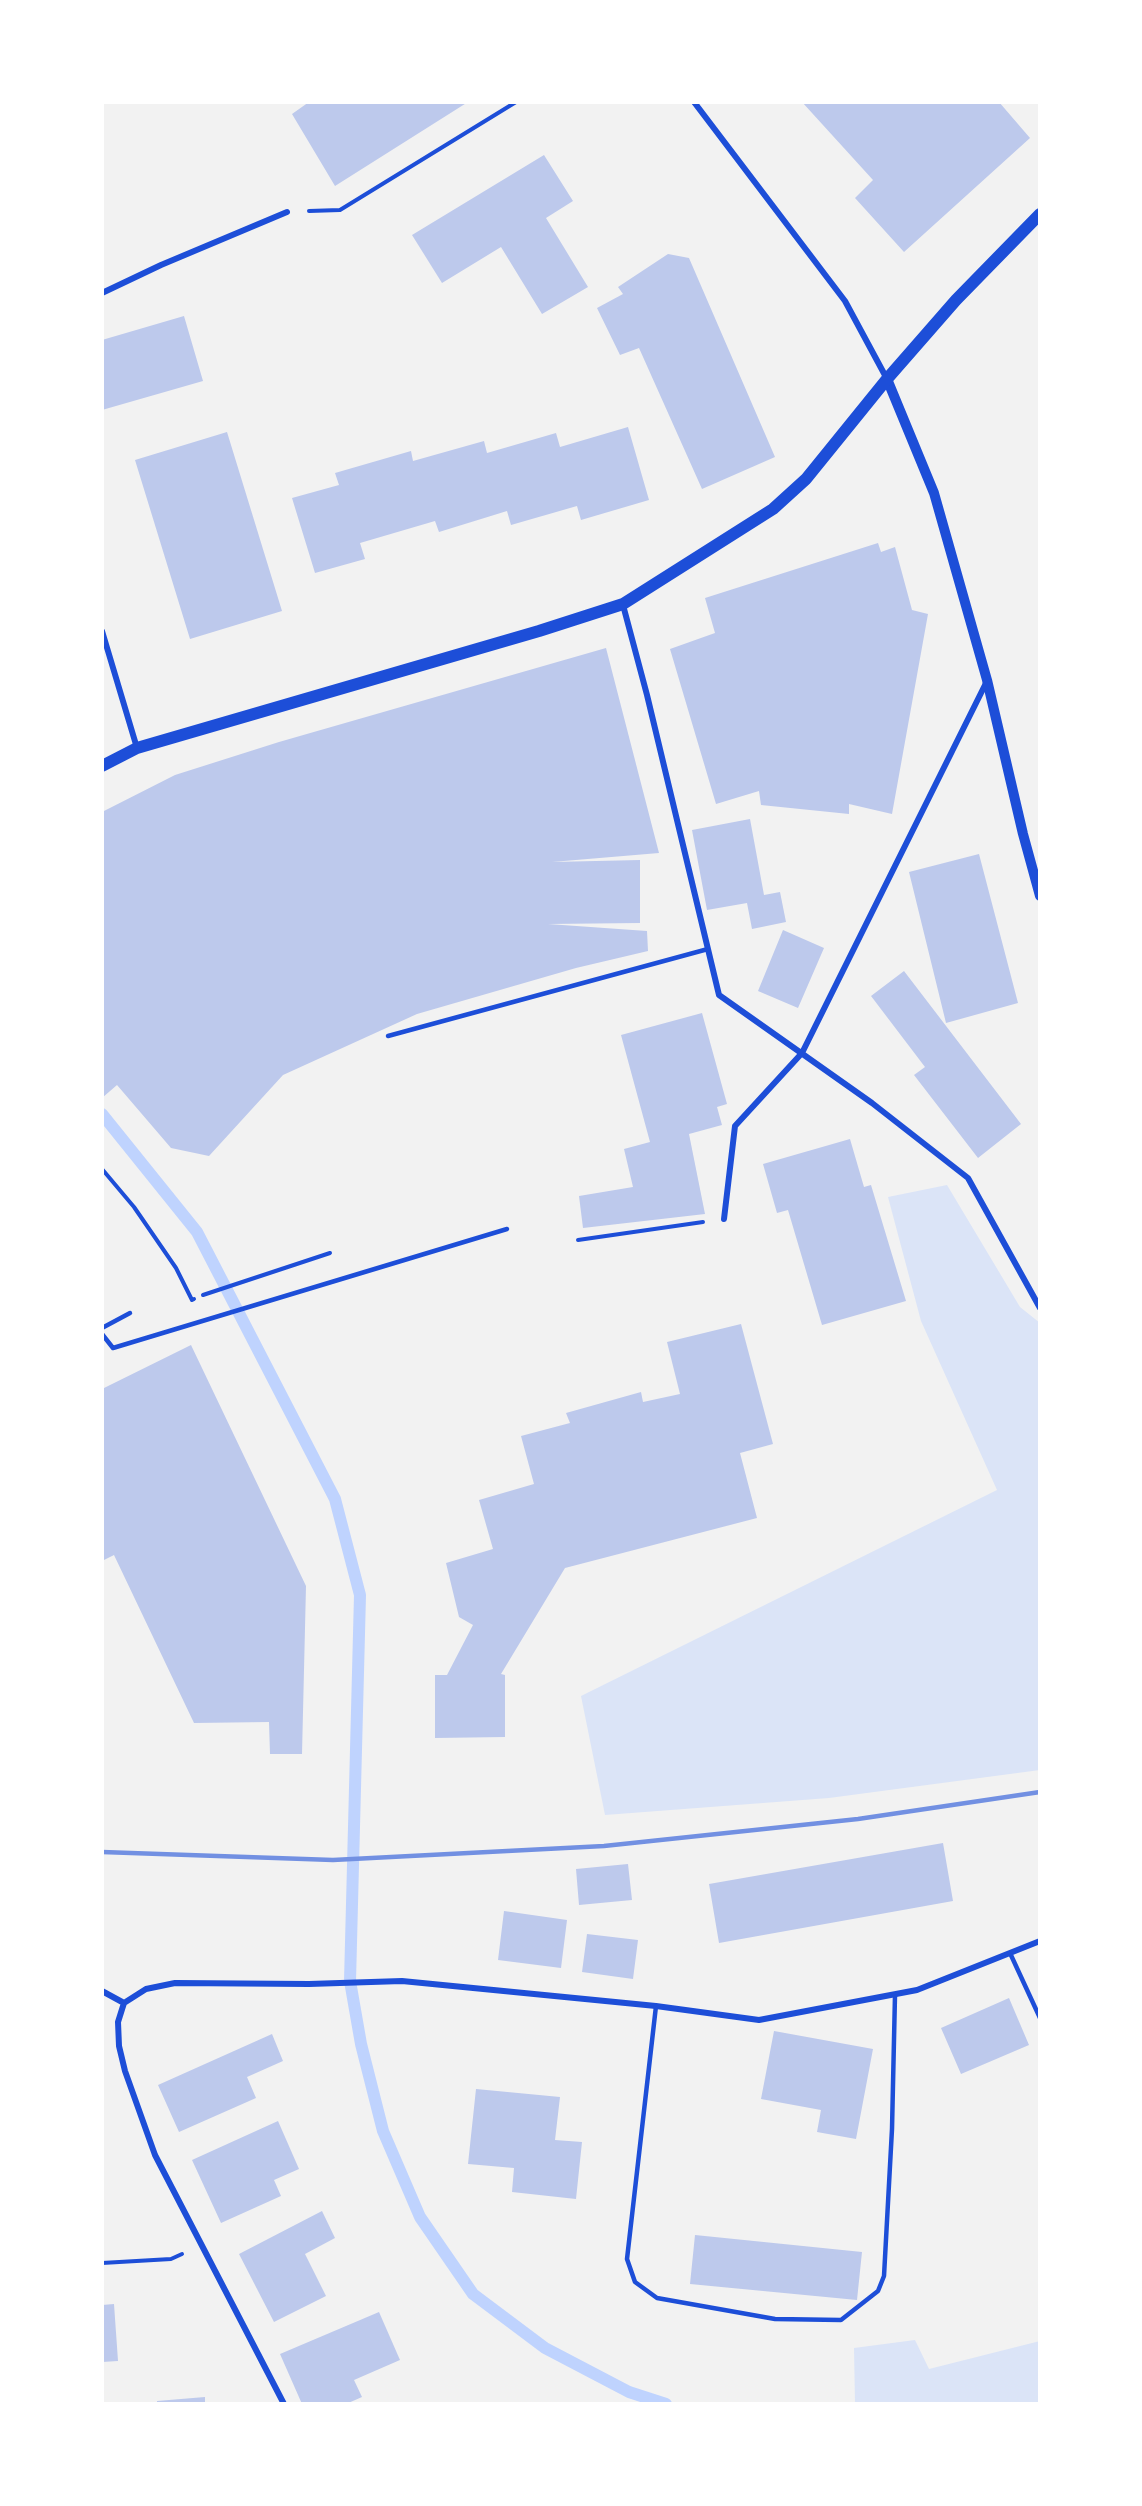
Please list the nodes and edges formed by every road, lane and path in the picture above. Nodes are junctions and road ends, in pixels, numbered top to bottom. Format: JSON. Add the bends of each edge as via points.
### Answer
{"nodes":[{"id":1,"x":516,"y":102,"type":"edge"},
{"id":2,"x":694,"y":102,"type":"edge"},
{"id":3,"x":287,"y":212,"type":"joint"},
{"id":4,"x":1040,"y":214,"type":"edge"},
{"id":5,"x":102,"y":293,"type":"edge"},
{"id":6,"x":887,"y":379,"type":"junction"},
{"id":7,"x":623,"y":604,"type":"junction"},
{"id":8,"x":102,"y":632,"type":"edge"},
{"id":9,"x":987,"y":680,"type":"junction"},
{"id":10,"x":138,"y":748,"type":"junction"},
{"id":11,"x":102,"y":766,"type":"edge"},
{"id":12,"x":1040,"y":897,"type":"edge"},
{"id":13,"x":708,"y":949,"type":"junction"},
{"id":14,"x":388,"y":1036,"type":"dead end"},
{"id":15,"x":802,"y":1053,"type":"junction"},
{"id":16,"x":102,"y":1170,"type":"edge"},
{"id":17,"x":724,"y":1219,"type":"joint"},
{"id":18,"x":507,"y":1229,"type":"dead end"},
{"id":19,"x":578,"y":1240,"type":"dead end"},
{"id":20,"x":330,"y":1253,"type":"dead end"},
{"id":21,"x":1040,"y":1308,"type":"edge"},
{"id":22,"x":130,"y":1313,"type":"dead end"},
{"id":23,"x":102,"y":1329,"type":"edge"},
{"id":24,"x":102,"y":1334,"type":"edge"},
{"id":25,"x":1040,"y":1941,"type":"edge"},
{"id":26,"x":1010,"y":1953,"type":"junction"},
{"id":27,"x":102,"y":1991,"type":"edge"},
{"id":28,"x":895,"y":1995,"type":"junction"},
{"id":29,"x":124,"y":2002,"type":"junction"},
{"id":30,"x":656,"y":2006,"type":"junction"},
{"id":31,"x":1040,"y":2018,"type":"edge"},
{"id":32,"x":201,"y":2245,"type":"junction"},
{"id":33,"x":102,"y":2264,"type":"edge"},
{"id":34,"x":284,"y":2404,"type":"edge"}],
"edges":[{"from":1,"to":3,"type":"path","via":[[340,210]]},
{"from":2,"to":6,"type":"street","via":[[845,302]]},
{"from":3,"to":5,"type":"street"},
{"from":4,"to":6,"type":"main road","via":[[956,300]]},
{"from":6,"to":7,"type":"main road","via":[[806,479],[773,509]]},
{"from":6,"to":9,"type":"street","via":[[934,493]]},
{"from":7,"to":10,"type":"main road"},
{"from":7,"to":13,"type":"street"},
{"from":8,"to":10,"type":"street"},
{"from":9,"to":12,"type":"street"},
{"from":9,"to":15,"type":"street"},
{"from":10,"to":11,"type":"main road"},
{"from":13,"to":14,"type":"lane"},
{"from":13,"to":15,"type":"street","via":[[718,994]]},
{"from":15,"to":17,"type":"street","via":[[735,1126]]},
{"from":15,"to":21,"type":"street","via":[[968,1178]]},
{"from":16,"to":20,"type":"path","via":[[134,1207],[176,1268],[192,1300]]},
{"from":17,"to":19,"type":"path"},
{"from":18,"to":24,"type":"lane","via":[[113,1348]]},
{"from":22,"to":23,"type":"lane"},
{"from":25,"to":26,"type":"street"},
{"from":26,"to":28,"type":"street"},
{"from":26,"to":31,"type":"lane"},
{"from":27,"to":29,"type":"street"},
{"from":28,"to":30,"type":"street","via":[[759,2020]]},
{"from":28,"to":30,"type":"lane","via":[[884,2276],[878,2291],[841,2320],[775,2319],[657,2298],[635,2282],[627,2259]]},
{"from":29,"to":30,"type":"street","via":[[146,1989],[175,1983],[402,1981]]},
{"from":29,"to":32,"type":"street","via":[[118,2022],[125,2071],[155,2156]]},
{"from":32,"to":33,"type":"path","via":[[171,2259]]},
{"from":32,"to":34,"type":"street"}]}
